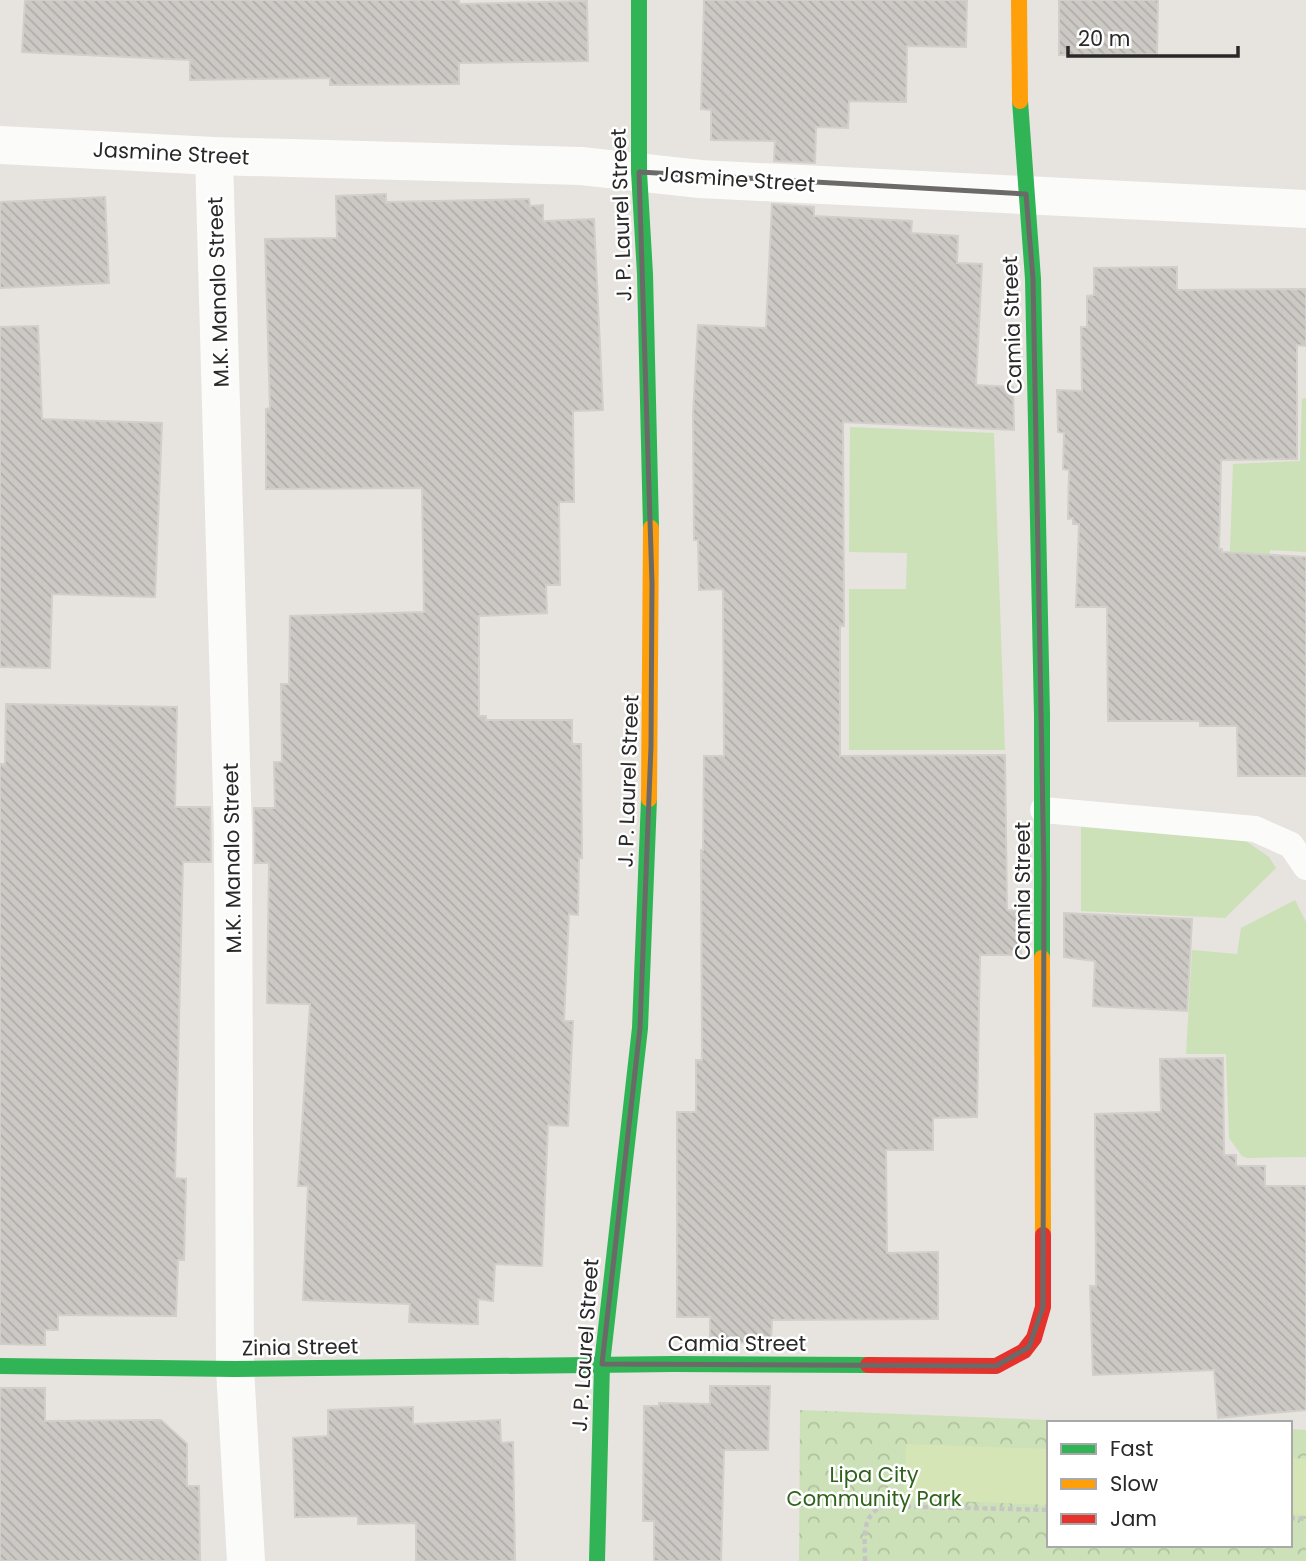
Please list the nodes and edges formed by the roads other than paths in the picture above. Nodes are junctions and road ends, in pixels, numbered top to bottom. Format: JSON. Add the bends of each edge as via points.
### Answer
{"nodes":[{"id":1,"x":639,"y":0,"type":"edge"},
{"id":2,"x":1019,"y":0,"type":"edge"},
{"id":3,"x":0,"y":145,"type":"edge"},
{"id":4,"x":214,"y":156,"type":"junction"},
{"id":5,"x":639,"y":172,"type":"junction"},
{"id":6,"x":1026,"y":194,"type":"junction"},
{"id":7,"x":1306,"y":209,"type":"edge"},
{"id":8,"x":1043,"y":810,"type":"junction"},
{"id":9,"x":1306,"y":867,"type":"edge"},
{"id":10,"x":601,"y":1364,"type":"junction"},
{"id":11,"x":0,"y":1366,"type":"edge"},
{"id":12,"x":234,"y":1369,"type":"junction"},
{"id":13,"x":246,"y":1561,"type":"edge"},
{"id":14,"x":597,"y":1561,"type":"edge"}],
"edges":[{"from":1,"to":5,"type":"street","name":"J. P. Laurel Street"},
{"from":2,"to":6,"type":"street","name":"Camia Street"},
{"from":3,"to":4,"type":"street","name":"Jasmine Street"},
{"from":4,"to":5,"type":"street","name":"Jasmine Street"},
{"from":4,"to":12,"type":"street","name":"M.K. Manalo Street","via":[[233,833]]},
{"from":5,"to":6,"type":"street","name":"Jasmine Street","via":[[700,179]]},
{"from":5,"to":10,"type":"street","name":"J. P. Laurel Street","via":[[652,583],[651,746],[640,1028]]},
{"from":6,"to":7,"type":"street","name":"Jasmine Street"},
{"from":6,"to":8,"type":"street","name":"Camia Street","via":[[1033,290]]},
{"from":8,"to":9,"type":"lane","via":[[1255,829],[1291,845]]},
{"from":8,"to":10,"type":"street","name":"Camia Street","via":[[1043,1307],[1029,1347],[996,1366]]},
{"from":10,"to":12,"type":"street","name":"Zinia Street"},
{"from":10,"to":14,"type":"street","name":"J. P. Laurel Street"},
{"from":11,"to":12,"type":"street","name":"Zinia Street"},
{"from":12,"to":13,"type":"street","name":"M.K. Manalo Street"}]}
